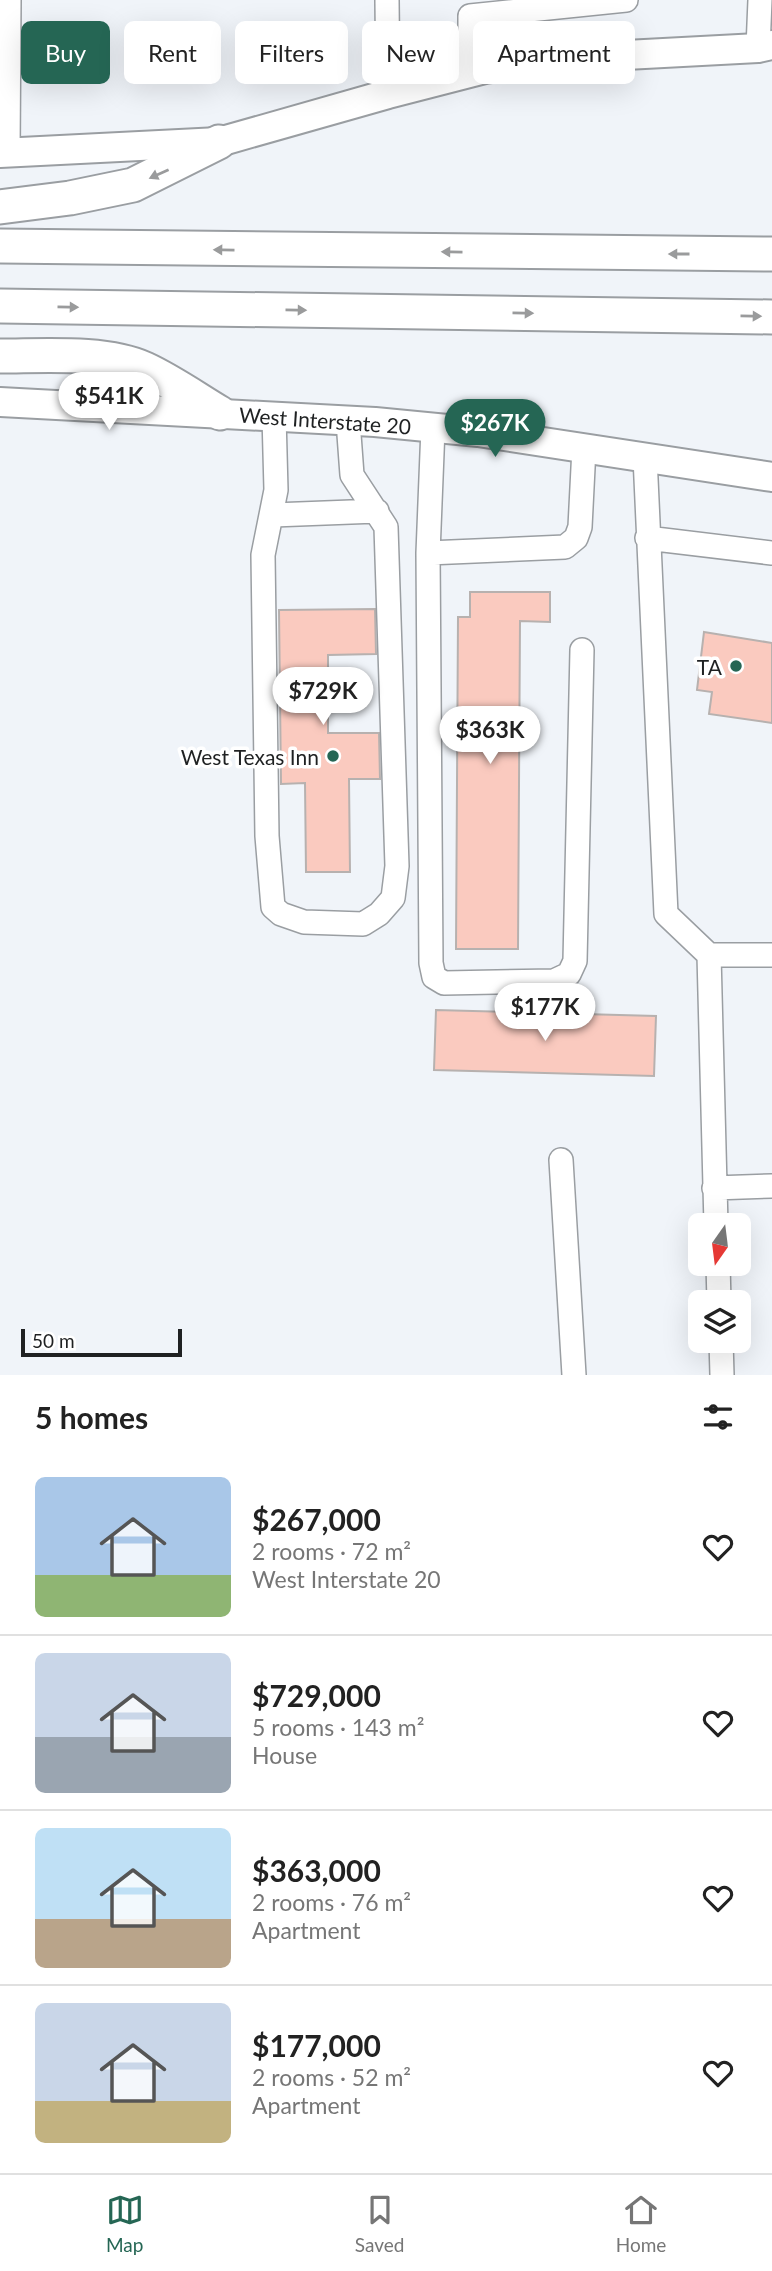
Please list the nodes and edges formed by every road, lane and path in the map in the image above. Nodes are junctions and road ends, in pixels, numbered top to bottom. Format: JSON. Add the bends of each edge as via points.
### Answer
{"nodes":[{"id":1,"x":9,"y":0,"type":"edge"},
{"id":2,"x":387,"y":0,"type":"edge"},
{"id":3,"x":626,"y":0,"type":"edge"},
{"id":4,"x":760,"y":0,"type":"edge"},
{"id":5,"x":767,"y":48,"type":"edge"},
{"id":6,"x":470,"y":73,"type":"junction"},
{"id":7,"x":388,"y":94,"type":"junction"},
{"id":8,"x":219,"y":142,"type":"junction"},
{"id":9,"x":4,"y":153,"type":"edge"},
{"id":10,"x":0,"y":206,"type":"edge"},
{"id":11,"x":0,"y":246,"type":"edge"},
{"id":12,"x":772,"y":254,"type":"edge"},
{"id":13,"x":0,"y":306,"type":"edge"},
{"id":14,"x":772,"y":317,"type":"edge"},
{"id":15,"x":0,"y":356,"type":"edge"},
{"id":16,"x":0,"y":402,"type":"edge"},
{"id":17,"x":220,"y":413,"type":"junction"},
{"id":18,"x":274,"y":416,"type":"junction"},
{"id":19,"x":348,"y":421,"type":"junction"},
{"id":20,"x":433,"y":428,"type":"junction"},
{"id":21,"x":584,"y":448,"type":"junction"},
{"id":22,"x":645,"y":457,"type":"junction"},
{"id":23,"x":772,"y":477,"type":"edge"},
{"id":24,"x":377,"y":511,"type":"junction"},
{"id":25,"x":273,"y":515,"type":"junction"},
{"id":26,"x":647,"y":538,"type":"junction"},
{"id":27,"x":428,"y":553,"type":"junction"},
{"id":28,"x":772,"y":553,"type":"edge"},
{"id":29,"x":582,"y":650,"type":"dead end"},
{"id":30,"x":709,"y":955,"type":"junction"},
{"id":31,"x":772,"y":955,"type":"edge"},
{"id":32,"x":561,"y":1160,"type":"dead end"},
{"id":33,"x":772,"y":1186,"type":"edge"},
{"id":34,"x":714,"y":1188,"type":"junction"},
{"id":35,"x":715,"y":1213,"type":"edge"},
{"id":36,"x":722,"y":1353,"type":"edge"},
{"id":37,"x":574,"y":1375,"type":"edge"},
{"id":38,"x":723,"y":1375,"type":"edge"}],
"edges":[{"from":1,"to":9,"type":"street"},
{"from":2,"to":7,"type":"street"},
{"from":3,"to":6,"type":"street","via":[[470,16]]},
{"from":4,"to":5,"type":"street"},
{"from":5,"to":6,"type":"main road","via":[[569,58]]},
{"from":6,"to":7,"type":"main road"},
{"from":7,"to":8,"type":"main road"},
{"from":8,"to":9,"type":"main road"},
{"from":8,"to":10,"type":"highway","one_way":true,"via":[[133,185]]},
{"from":12,"to":11,"type":"highway","one_way":true},
{"from":13,"to":14,"type":"highway","one_way":true},
{"from":15,"to":17,"type":"highway","via":[[127,363]]},
{"from":16,"to":17,"type":"main road","name":"West Interstate 20"},
{"from":17,"to":18,"type":"main road","name":"West Interstate 20"},
{"from":18,"to":19,"type":"main road","name":"West Interstate 20"},
{"from":18,"to":25,"type":"street"},
{"from":19,"to":20,"type":"main road","name":"West Interstate 20"},
{"from":19,"to":24,"type":"street","via":[[352,475]]},
{"from":20,"to":21,"type":"main road","name":"West Interstate 20"},
{"from":20,"to":27,"type":"street"},
{"from":21,"to":22,"type":"main road","name":"West Interstate 20"},
{"from":21,"to":27,"type":"street","via":[[580,527],[565,547]]},
{"from":22,"to":23,"type":"main road","name":"West Interstate 20"},
{"from":22,"to":26,"type":"street"},
{"from":24,"to":25,"type":"street"},
{"from":24,"to":25,"type":"street","via":[[386,527],[397,866],[393,898],[363,923],[304,922],[274,907],[267,836],[263,555]]},
{"from":26,"to":28,"type":"street"},
{"from":26,"to":30,"type":"street","via":[[666,914]]},
{"from":27,"to":29,"type":"street","via":[[431,963],[434,977],[444,983],[554,981],[569,974],[575,961]]},
{"from":30,"to":31,"type":"street"},
{"from":30,"to":34,"type":"street"},
{"from":32,"to":37,"type":"street"},
{"from":33,"to":34,"type":"street"},
{"from":34,"to":35,"type":"street"},
{"from":36,"to":38,"type":"street"}]}
